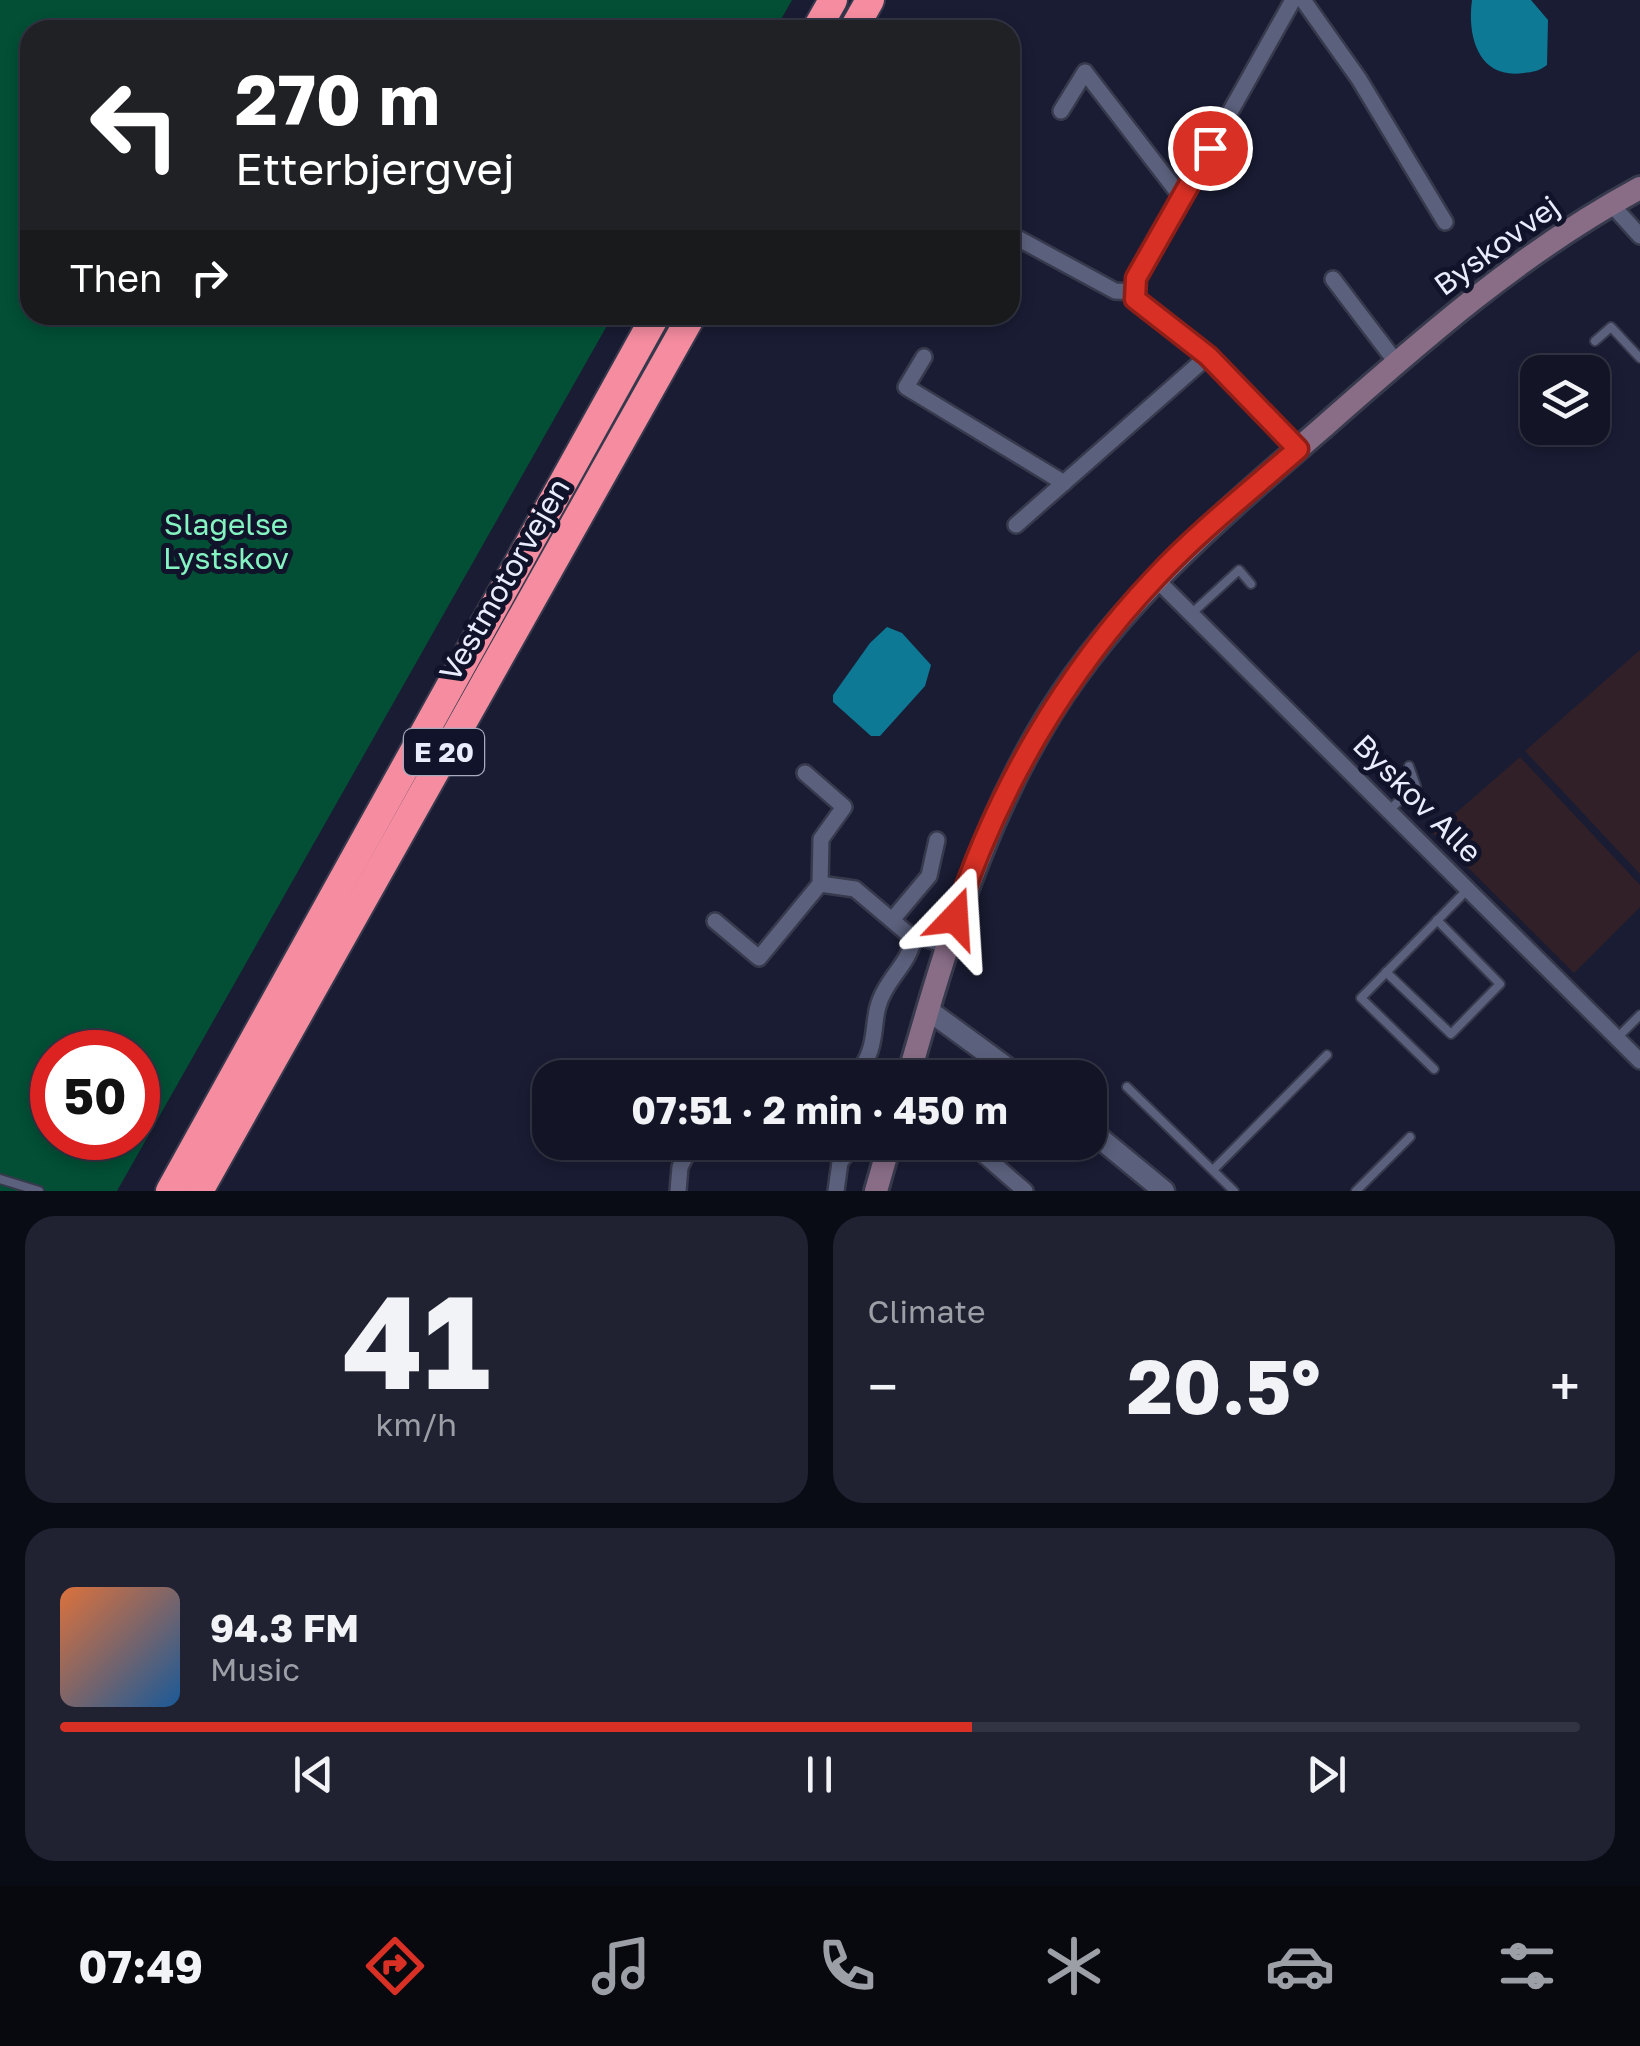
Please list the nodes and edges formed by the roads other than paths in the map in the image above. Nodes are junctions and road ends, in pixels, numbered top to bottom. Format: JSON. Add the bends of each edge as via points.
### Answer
{"nodes":[{"id":1,"x":1293,"y":0,"type":"edge"},
{"id":2,"x":1304,"y":0,"type":"edge"},
{"id":3,"x":1061,"y":110,"type":"dead end"},
{"id":4,"x":1640,"y":188,"type":"edge"},
{"id":5,"x":1182,"y":198,"type":"junction"},
{"id":6,"x":1611,"y":204,"type":"junction"},
{"id":7,"x":1445,"y":222,"type":"dead end"},
{"id":8,"x":1640,"y":236,"type":"edge"},
{"id":9,"x":1020,"y":239,"type":"edge"},
{"id":10,"x":1333,"y":278,"type":"dead end"},
{"id":11,"x":1134,"y":292,"type":"junction"},
{"id":12,"x":650,"y":325,"type":"edge"},
{"id":13,"x":686,"y":325,"type":"edge"},
{"id":14,"x":1595,"y":341,"type":"dead end"},
{"id":15,"x":1208,"y":356,"type":"junction"},
{"id":16,"x":924,"y":357,"type":"dead end"},
{"id":17,"x":1640,"y":358,"type":"edge"},
{"id":18,"x":1396,"y":362,"type":"junction"},
{"id":19,"x":1298,"y":449,"type":"junction"},
{"id":20,"x":1064,"y":483,"type":"junction"},
{"id":21,"x":1016,"y":525,"type":"dead end"},
{"id":22,"x":1155,"y":578,"type":"junction"},
{"id":23,"x":1251,"y":584,"type":"dead end"},
{"id":24,"x":1191,"y":614,"type":"junction"},
{"id":25,"x":1409,"y":766,"type":"dead end"},
{"id":26,"x":805,"y":773,"type":"dead end"},
{"id":27,"x":1389,"y":810,"type":"junction"},
{"id":28,"x":938,"y":840,"type":"dead end"},
{"id":29,"x":820,"y":884,"type":"junction"},
{"id":30,"x":1468,"y":888,"type":"junction"},
{"id":31,"x":892,"y":920,"type":"junction"},
{"id":32,"x":1437,"y":920,"type":"junction"},
{"id":33,"x":715,"y":921,"type":"dead end"},
{"id":34,"x":915,"y":935,"type":"junction"},
{"id":35,"x":946,"y":945,"type":"junction"},
{"id":36,"x":1386,"y":972,"type":"junction"},
{"id":37,"x":928,"y":1010,"type":"junction"},
{"id":38,"x":1640,"y":1015,"type":"edge"},
{"id":39,"x":1617,"y":1038,"type":"junction"},
{"id":40,"x":1327,"y":1054,"type":"dead end"},
{"id":41,"x":869,"y":1060,"type":"edge"},
{"id":42,"x":913,"y":1060,"type":"edge"},
{"id":43,"x":997,"y":1060,"type":"edge"},
{"id":44,"x":1640,"y":1060,"type":"edge"},
{"id":45,"x":1434,"y":1068,"type":"dead end"},
{"id":46,"x":1127,"y":1087,"type":"dead end"},
{"id":47,"x":1410,"y":1137,"type":"dead end"},
{"id":48,"x":1107,"y":1144,"type":"edge"},
{"id":49,"x":684,"y":1160,"type":"edge"},
{"id":50,"x":842,"y":1160,"type":"edge"},
{"id":51,"x":885,"y":1160,"type":"edge"},
{"id":52,"x":990,"y":1160,"type":"edge"},
{"id":53,"x":1213,"y":1170,"type":"junction"},
{"id":54,"x":0,"y":1179,"type":"edge"},
{"id":55,"x":39,"y":1191,"type":"edge"},
{"id":56,"x":170,"y":1191,"type":"edge"},
{"id":57,"x":199,"y":1191,"type":"edge"},
{"id":58,"x":678,"y":1191,"type":"edge"},
{"id":59,"x":836,"y":1191,"type":"edge"},
{"id":60,"x":876,"y":1191,"type":"edge"},
{"id":61,"x":1025,"y":1191,"type":"edge"},
{"id":62,"x":1164,"y":1191,"type":"edge"},
{"id":63,"x":1234,"y":1191,"type":"edge"},
{"id":64,"x":1356,"y":1191,"type":"edge"}],
"edges":[{"from":1,"to":5,"type":"street"},
{"from":2,"to":7,"type":"street"},
{"from":3,"to":5,"type":"street","via":[[1085,72]]},
{"from":4,"to":6,"type":"main road","name":"Byskovvej"},
{"from":5,"to":11,"type":"street"},
{"from":6,"to":8,"type":"street"},
{"from":6,"to":18,"type":"main road","name":"Byskovvej","via":[[1480,291]]},
{"from":9,"to":11,"type":"street","via":[[1115,291]]},
{"from":10,"to":18,"type":"street"},
{"from":11,"to":15,"type":"street","via":[[1139,305]]},
{"from":12,"to":56,"type":"highway","name":"Vestmotorvejen","number":"E 20"},
{"from":13,"to":57,"type":"highway","name":"Vestmotorvejen","number":"E 20"},
{"from":14,"to":17,"type":"lane","via":[[1611,327]]},
{"from":15,"to":19,"type":"street"},
{"from":15,"to":20,"type":"street"},
{"from":16,"to":20,"type":"street","via":[[906,387]]},
{"from":18,"to":19,"type":"main road","name":"Byskovvej"},
{"from":19,"to":22,"type":"main road","name":"Byskovvej"},
{"from":20,"to":21,"type":"street"},
{"from":22,"to":24,"type":"street","name":"Byskov Alle"},
{"from":22,"to":35,"type":"main road","name":"Byskovvej","via":[[1051,712],[984,840]]},
{"from":23,"to":24,"type":"lane","via":[[1239,570]]},
{"from":24,"to":27,"type":"street","name":"Byskov Alle"},
{"from":25,"to":27,"type":"lane","via":[[1416,786]]},
{"from":26,"to":29,"type":"street","via":[[844,807],[821,839]]},
{"from":27,"to":30,"type":"street","name":"Byskov Alle"},
{"from":28,"to":31,"type":"street","via":[[929,876]]},
{"from":29,"to":31,"type":"street","via":[[854,889]]},
{"from":29,"to":33,"type":"street","via":[[759,958]]},
{"from":30,"to":32,"type":"lane"},
{"from":30,"to":39,"type":"street","name":"Byskov Alle"},
{"from":31,"to":34,"type":"street"},
{"from":32,"to":36,"type":"lane"},
{"from":32,"to":36,"type":"lane","via":[[1500,984],[1480,1005],[1451,1034]]},
{"from":34,"to":35,"type":"street"},
{"from":34,"to":41,"type":"street","via":[[909,960],[883,992]]},
{"from":35,"to":37,"type":"main road","name":"Byskovvej"},
{"from":36,"to":45,"type":"lane","via":[[1361,998]]},
{"from":37,"to":42,"type":"main road","name":"Byskovvej"},
{"from":37,"to":43,"type":"street"},
{"from":38,"to":39,"type":"lane"},
{"from":39,"to":44,"type":"street","name":"Byskov Alle"},
{"from":40,"to":53,"type":"lane"},
{"from":46,"to":53,"type":"lane"},
{"from":47,"to":64,"type":"lane"},
{"from":48,"to":62,"type":"street"},
{"from":49,"to":58,"type":"street"},
{"from":50,"to":59,"type":"street"},
{"from":51,"to":60,"type":"main road"},
{"from":52,"to":61,"type":"street"},
{"from":53,"to":63,"type":"lane"},
{"from":54,"to":55,"type":"lane"}]}
